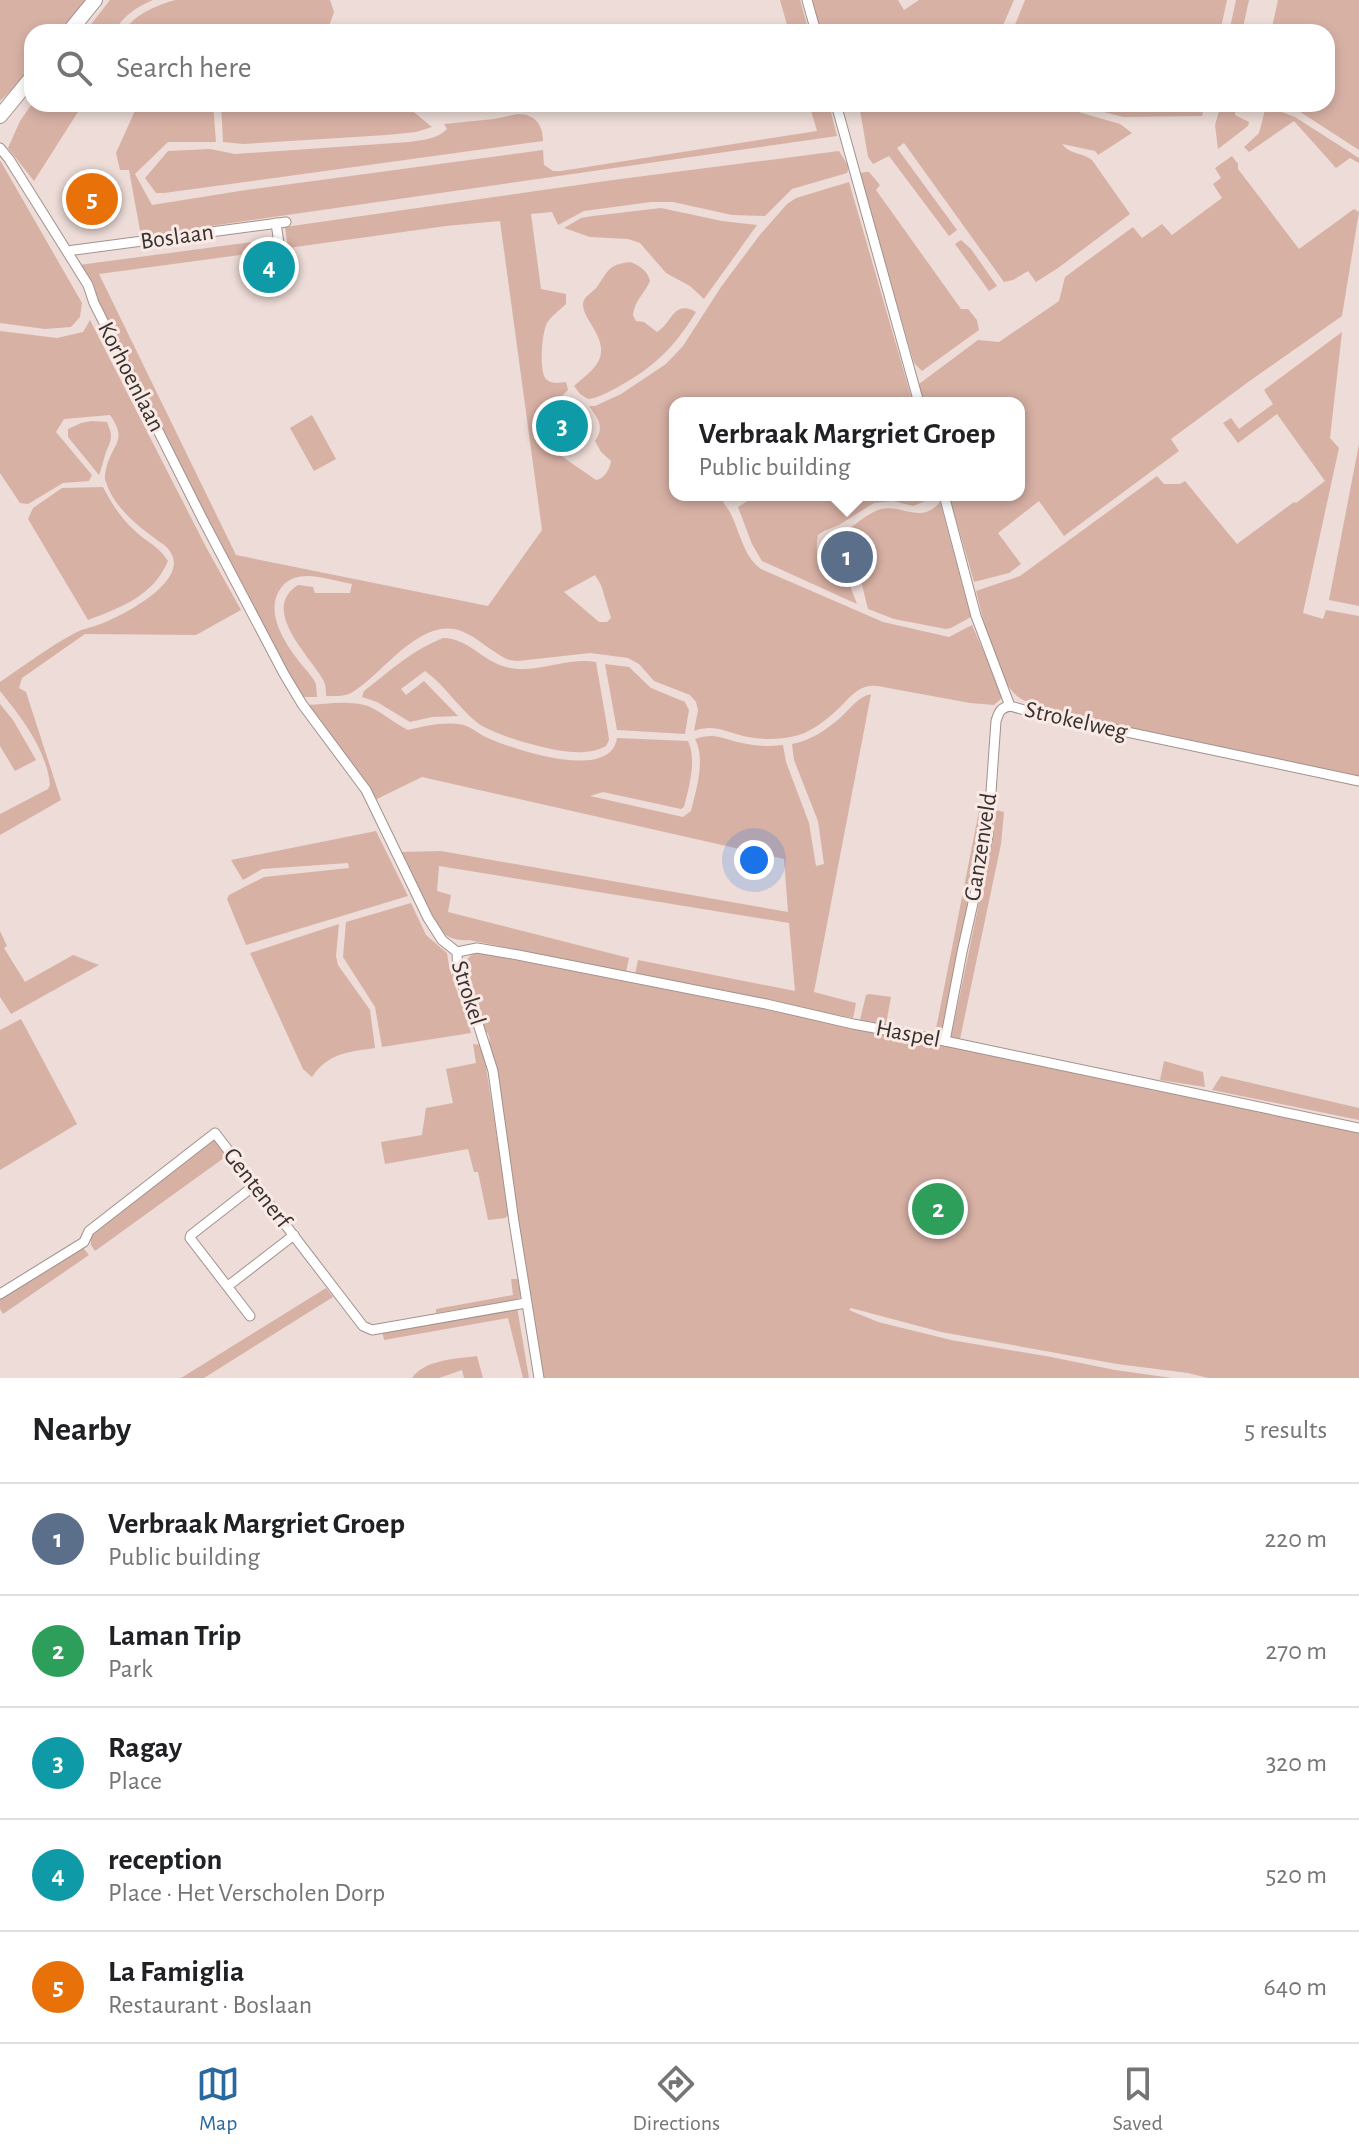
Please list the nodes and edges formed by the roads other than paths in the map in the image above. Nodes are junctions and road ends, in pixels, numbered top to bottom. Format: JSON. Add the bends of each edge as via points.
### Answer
{"nodes":[{"id":1,"x":95,"y":0,"type":"edge"},
{"id":2,"x":807,"y":0,"type":"edge"},
{"id":3,"x":76,"y":24,"type":"edge"},
{"id":4,"x":814,"y":24,"type":"edge"},
{"id":5,"x":24,"y":87,"type":"edge"},
{"id":6,"x":838,"y":112,"type":"edge"},
{"id":7,"x":0,"y":116,"type":"edge"},
{"id":8,"x":0,"y":148,"type":"edge"},
{"id":9,"x":67,"y":251,"type":"junction"},
{"id":10,"x":284,"y":278,"type":"dead end"},
{"id":11,"x":917,"y":397,"type":"edge"},
{"id":12,"x":946,"y":501,"type":"edge"},
{"id":13,"x":251,"y":613,"type":"joint"},
{"id":14,"x":1010,"y":706,"type":"junction"},
{"id":15,"x":1359,"y":781,"type":"edge"},
{"id":16,"x":457,"y":952,"type":"junction"},
{"id":17,"x":945,"y":1041,"type":"junction"},
{"id":18,"x":1359,"y":1128,"type":"edge"},
{"id":19,"x":255,"y":1185,"type":"junction"},
{"id":20,"x":294,"y":1235,"type":"junction"},
{"id":21,"x":228,"y":1286,"type":"junction"},
{"id":22,"x":0,"y":1294,"type":"edge"},
{"id":23,"x":526,"y":1303,"type":"junction"},
{"id":24,"x":250,"y":1316,"type":"dead end"},
{"id":25,"x":539,"y":1378,"type":"edge"}],
"edges":[{"from":1,"to":3,"type":"main road"},
{"from":2,"to":4,"type":"street"},
{"from":5,"to":7,"type":"main road"},
{"from":6,"to":11,"type":"street"},
{"from":8,"to":9,"type":"street","name":"Korhoenlaan"},
{"from":9,"to":10,"type":"street","name":"Boslaan","via":[[281,222]]},
{"from":9,"to":13,"type":"street","name":"Korhoenlaan"},
{"from":12,"to":14,"type":"street","name":"Strokelweg","via":[[976,616]]},
{"from":13,"to":16,"type":"street","name":"Strokel","via":[[302,704],[366,790],[428,918]]},
{"from":14,"to":15,"type":"street","name":"Strokelweg"},
{"from":14,"to":17,"type":"street","name":"Ganzenveld","via":[[999,711],[996,721],[988,836]]},
{"from":16,"to":17,"type":"street","name":"Haspel","via":[[477,948]]},
{"from":16,"to":23,"type":"street","name":"Strokel","via":[[458,976],[493,1071]]},
{"from":17,"to":18,"type":"street","name":"Haspel"},
{"from":19,"to":20,"type":"street","name":"Gentenerf"},
{"from":19,"to":21,"type":"street","via":[[190,1238]]},
{"from":19,"to":22,"type":"street","name":"Gentenerf","via":[[215,1133],[89,1231],[84,1242]]},
{"from":20,"to":21,"type":"street"},
{"from":20,"to":23,"type":"street","name":"Gentenerf","via":[[363,1326],[372,1330]]},
{"from":21,"to":24,"type":"street"},
{"from":23,"to":25,"type":"street","name":"Strokel"}]}
